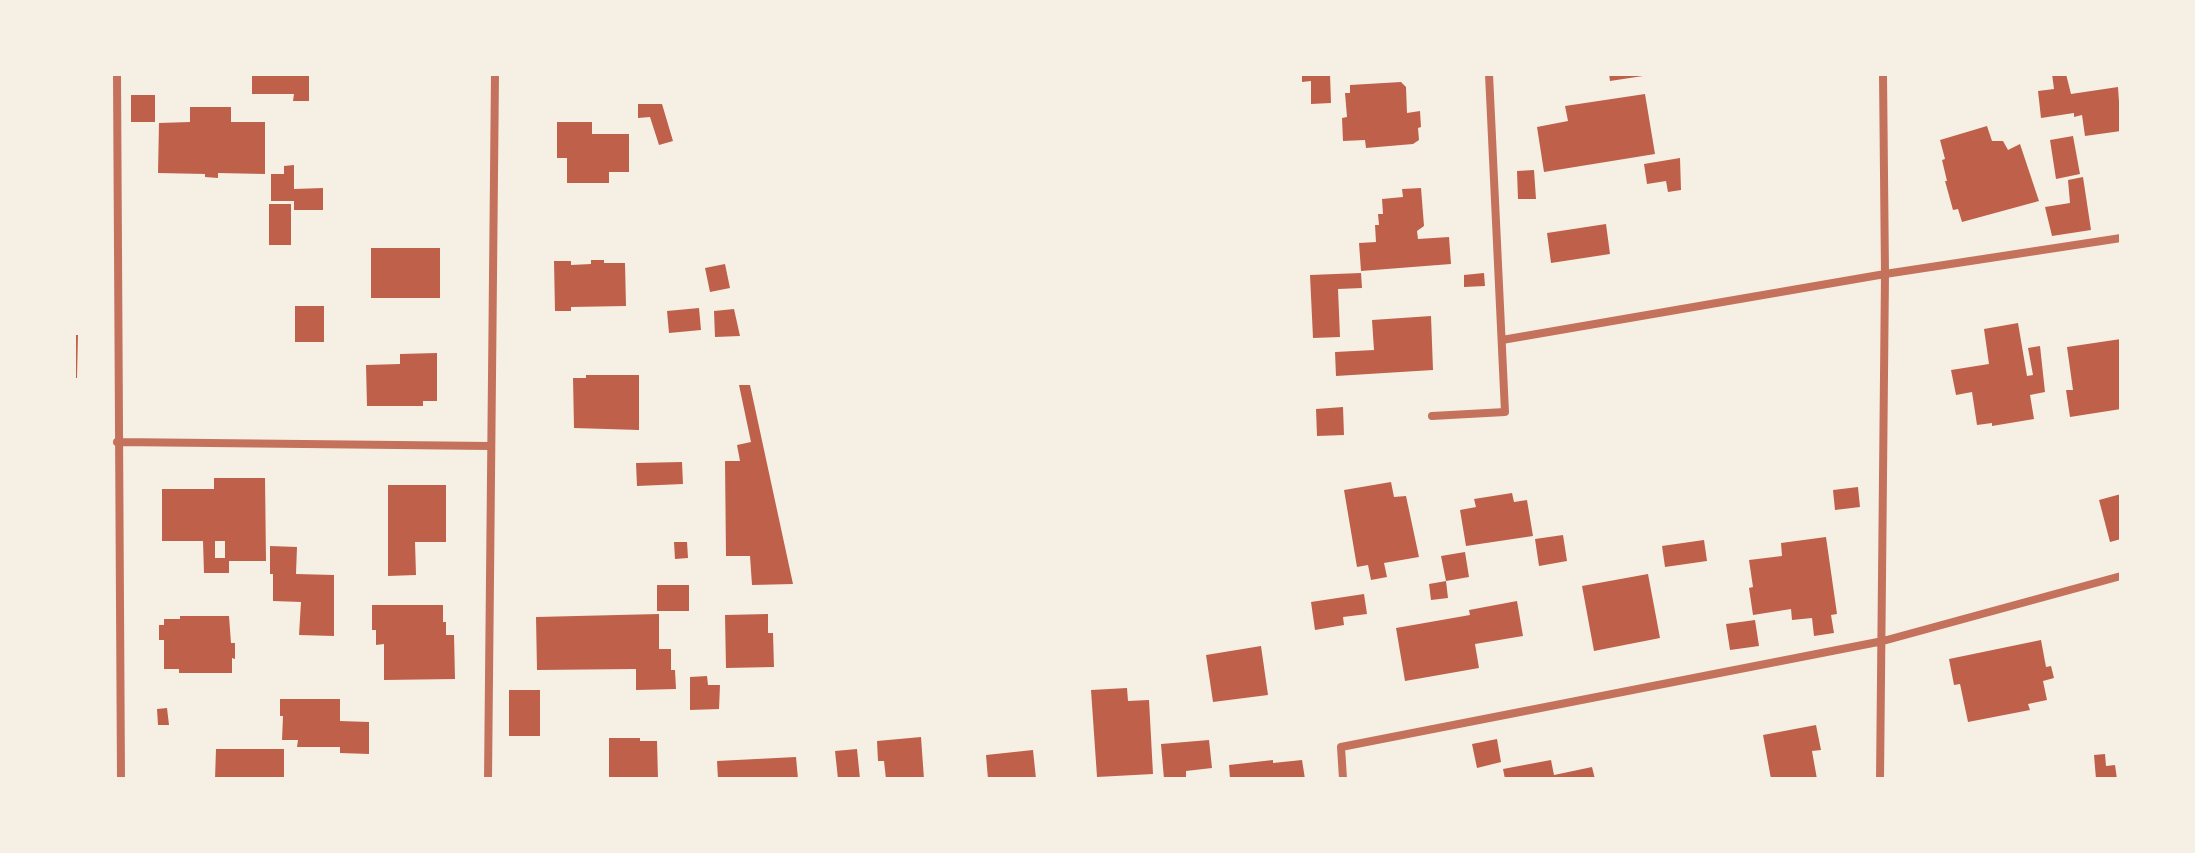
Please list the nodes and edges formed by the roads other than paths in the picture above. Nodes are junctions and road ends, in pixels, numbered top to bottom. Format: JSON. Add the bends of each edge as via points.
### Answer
{"nodes":[{"id":1,"x":117,"y":74,"type":"edge"},
{"id":2,"x":495,"y":74,"type":"edge"},
{"id":3,"x":1489,"y":74,"type":"edge"},
{"id":4,"x":1883,"y":74,"type":"edge"},
{"id":5,"x":2121,"y":238,"type":"edge"},
{"id":6,"x":1885,"y":274,"type":"junction"},
{"id":7,"x":1502,"y":340,"type":"junction"},
{"id":8,"x":1432,"y":416,"type":"dead end"},
{"id":9,"x":117,"y":442,"type":"junction"},
{"id":10,"x":490,"y":446,"type":"junction"},
{"id":11,"x":2121,"y":576,"type":"edge"},
{"id":12,"x":1883,"y":641,"type":"junction"},
{"id":13,"x":121,"y":779,"type":"edge"},
{"id":14,"x":488,"y":779,"type":"edge"},
{"id":15,"x":1343,"y":779,"type":"edge"},
{"id":16,"x":1880,"y":779,"type":"edge"}],
"edges":[{"from":1,"to":9,"type":"street"},
{"from":2,"to":10,"type":"street"},
{"from":3,"to":7,"type":"street"},
{"from":4,"to":6,"type":"street"},
{"from":5,"to":6,"type":"street"},
{"from":6,"to":7,"type":"street"},
{"from":6,"to":12,"type":"street"},
{"from":7,"to":8,"type":"street","via":[[1505,412]]},
{"from":9,"to":10,"type":"street"},
{"from":9,"to":13,"type":"street"},
{"from":10,"to":14,"type":"street"},
{"from":11,"to":12,"type":"street"},
{"from":12,"to":15,"type":"street","via":[[1341,747]]},
{"from":12,"to":16,"type":"street"}]}
